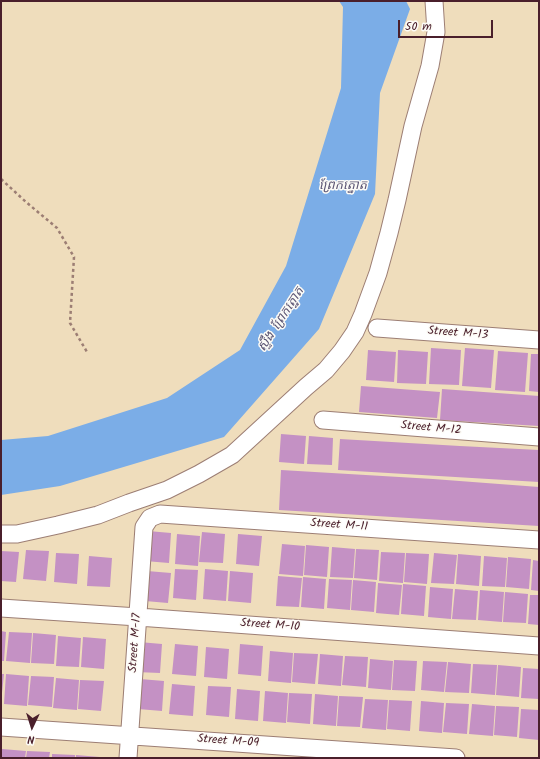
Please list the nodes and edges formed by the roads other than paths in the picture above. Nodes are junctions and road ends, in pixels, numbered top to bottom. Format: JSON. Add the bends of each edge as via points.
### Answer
{"nodes":[{"id":1,"x":434,"y":1,"type":"edge"},
{"id":2,"x":377,"y":328,"type":"dead end"},
{"id":3,"x":539,"y":340,"type":"edge"},
{"id":4,"x":323,"y":420,"type":"dead end"},
{"id":5,"x":539,"y":437,"type":"edge"},
{"id":6,"x":144,"y":527,"type":"joint"},
{"id":7,"x":1,"y":534,"type":"edge"},
{"id":8,"x":539,"y":540,"type":"edge"},
{"id":9,"x":1,"y":608,"type":"edge"},
{"id":10,"x":138,"y":617,"type":"junction"},
{"id":11,"x":539,"y":646,"type":"edge"},
{"id":12,"x":1,"y":727,"type":"edge"},
{"id":13,"x":130,"y":736,"type":"junction"},
{"id":14,"x":128,"y":758,"type":"edge"},
{"id":15,"x":456,"y":758,"type":"edge"}],
"edges":[{"from":1,"to":7,"type":"street","via":[[436,32],[431,59],[389,233],[363,314],[342,351],[326,370],[232,455],[199,474],[167,490],[98,515],[17,534]]},
{"from":2,"to":3,"type":"street","name":"Street M-13"},
{"from":4,"to":5,"type":"street","name":"Street M-12"},
{"from":6,"to":8,"type":"street","name":"Street M-11","via":[[150,518],[160,514]]},
{"from":6,"to":10,"type":"street","name":"Street M-17"},
{"from":9,"to":10,"type":"street","name":"Street M-10"},
{"from":10,"to":11,"type":"street","name":"Street M-10"},
{"from":10,"to":13,"type":"street","name":"Street M-17"},
{"from":12,"to":13,"type":"street","name":"Street M-09"},
{"from":13,"to":14,"type":"street","name":"Street M-17"},
{"from":13,"to":15,"type":"street","name":"Street M-09"}]}
